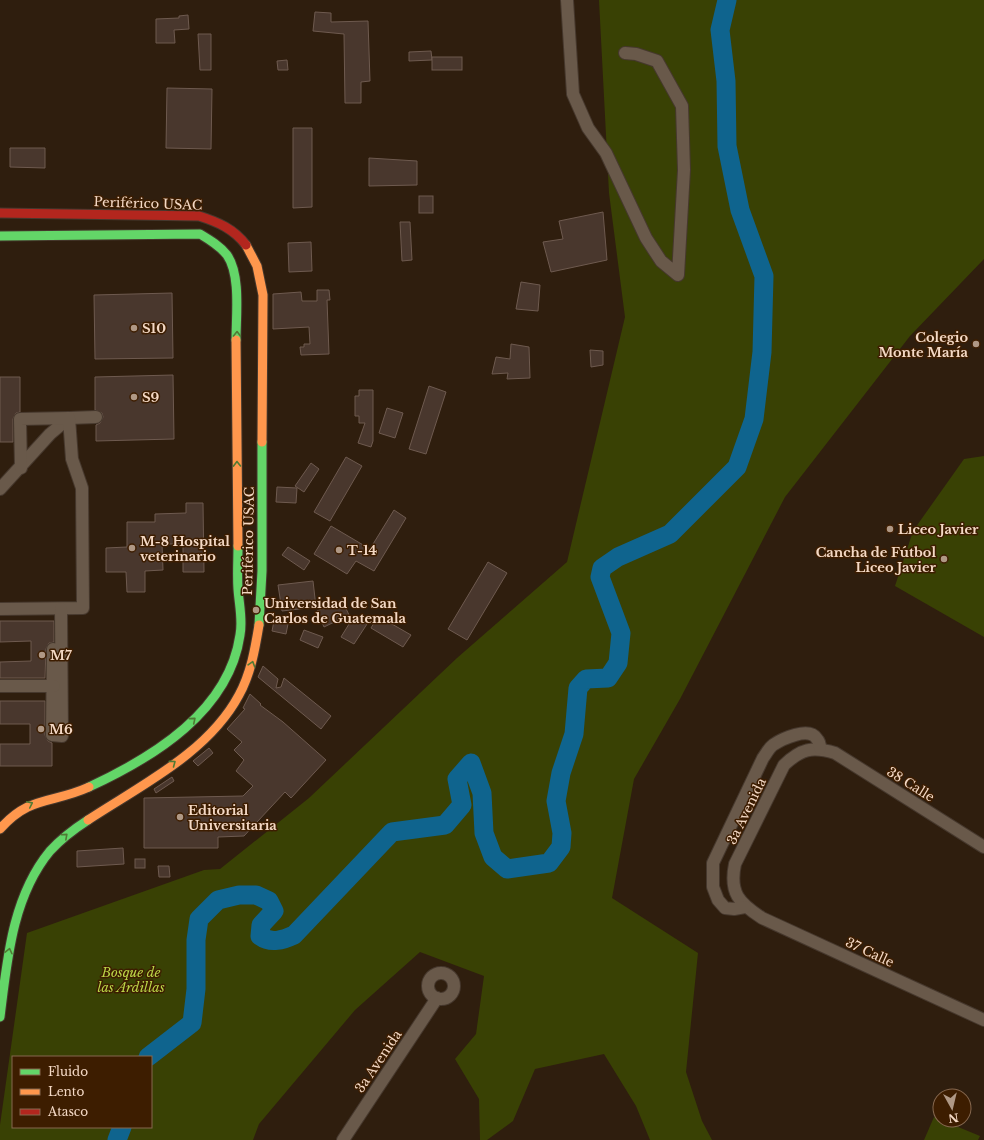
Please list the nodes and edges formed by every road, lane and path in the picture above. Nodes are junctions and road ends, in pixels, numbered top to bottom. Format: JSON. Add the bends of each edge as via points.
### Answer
{"nodes":[{"id":1,"x":567,"y":0,"type":"edge"},
{"id":2,"x":625,"y":53,"type":"dead end"},
{"id":3,"x":0,"y":213,"type":"edge"},
{"id":4,"x":49,"y":214,"type":"junction"},
{"id":5,"x":96,"y":235,"type":"junction"},
{"id":6,"x":0,"y":236,"type":"edge"},
{"id":7,"x":96,"y":417,"type":"dead end"},
{"id":8,"x":69,"y":418,"type":"junction"},
{"id":9,"x":236,"y":422,"type":"junction"},
{"id":10,"x":262,"y":467,"type":"junction"},
{"id":11,"x":21,"y":468,"type":"junction"},
{"id":12,"x":0,"y":489,"type":"edge"},
{"id":13,"x":261,"y":588,"type":"junction"},
{"id":14,"x":0,"y":609,"type":"edge"},
{"id":15,"x":61,"y":609,"type":"junction"},
{"id":16,"x":241,"y":622,"type":"junction"},
{"id":17,"x":54,"y":649,"type":"dead end"},
{"id":18,"x":0,"y":686,"type":"edge"},
{"id":19,"x":54,"y":686,"type":"junction"},
{"id":20,"x":820,"y":748,"type":"junction"},
{"id":21,"x":0,"y":829,"type":"edge"},
{"id":22,"x":984,"y":847,"type":"edge"},
{"id":23,"x":745,"y":907,"type":"junction"},
{"id":24,"x":3,"y":967,"type":"edge"},
{"id":25,"x":437,"y":998,"type":"dead end"},
{"id":26,"x":0,"y":1017,"type":"edge"},
{"id":27,"x":984,"y":1020,"type":"edge"},
{"id":28,"x":343,"y":1140,"type":"edge"}],
"edges":[{"from":1,"to":2,"type":"street","via":[[574,94],[588,128],[606,153],[646,238],[661,261],[678,275],[684,170],[682,106],[657,61]]},
{"from":3,"to":4,"type":"street","name":"Periférico USAC"},
{"from":4,"to":5,"type":"street"},
{"from":4,"to":10,"type":"street","name":"Periférico USAC","via":[[199,216],[228,227],[250,248],[256,261],[263,296]]},
{"from":5,"to":6,"type":"street","name":"Periférico USAC"},
{"from":9,"to":5,"type":"street","name":"Periférico USAC","one_way":true,"via":[[236,285],[231,262],[226,254],[200,234]]},
{"from":7,"to":8,"type":"street"},
{"from":8,"to":11,"type":"street","via":[[50,434]]},
{"from":8,"to":11,"type":"street","via":[[20,419]]},
{"from":8,"to":15,"type":"street","via":[[72,459],[82,488],[83,608]]},
{"from":9,"to":10,"type":"street"},
{"from":16,"to":9,"type":"street","name":"Periférico USAC","one_way":true,"via":[[238,583]]},
{"from":10,"to":13,"type":"street","name":"Periférico USAC"},
{"from":11,"to":12,"type":"street"},
{"from":13,"to":16,"type":"street","via":[[253,606]]},
{"from":24,"to":13,"type":"street","name":"Periférico USAC","one_way":true,"via":[[32,880],[44,859],[64,835],[182,756],[210,734],[231,709],[248,675],[254,655]]},
{"from":14,"to":15,"type":"street"},
{"from":15,"to":19,"type":"street","via":[[62,736],[52,735]]},
{"from":21,"to":16,"type":"street","name":"Periférico USAC","one_way":true,"via":[[16,812],[34,802],[80,790],[136,761],[178,733],[200,714],[216,694],[240,636]]},
{"from":17,"to":19,"type":"street"},
{"from":18,"to":19,"type":"street"},
{"from":20,"to":22,"type":"street","name":"38 Calle","via":[[835,753]]},
{"from":20,"to":23,"type":"street","name":"3a Avenida","via":[[795,755],[784,765],[735,864],[734,888],[738,899]]},
{"from":20,"to":23,"type":"street","via":[[817,738],[811,734],[802,734],[773,746],[763,758],[713,864],[714,887],[718,900],[725,908]]},
{"from":23,"to":27,"type":"street","name":"37 Calle","via":[[762,918]]},
{"from":24,"to":26,"type":"street","name":"Periférico USAC"},
{"from":25,"to":28,"type":"street","name":"3a Avenida"}]}
